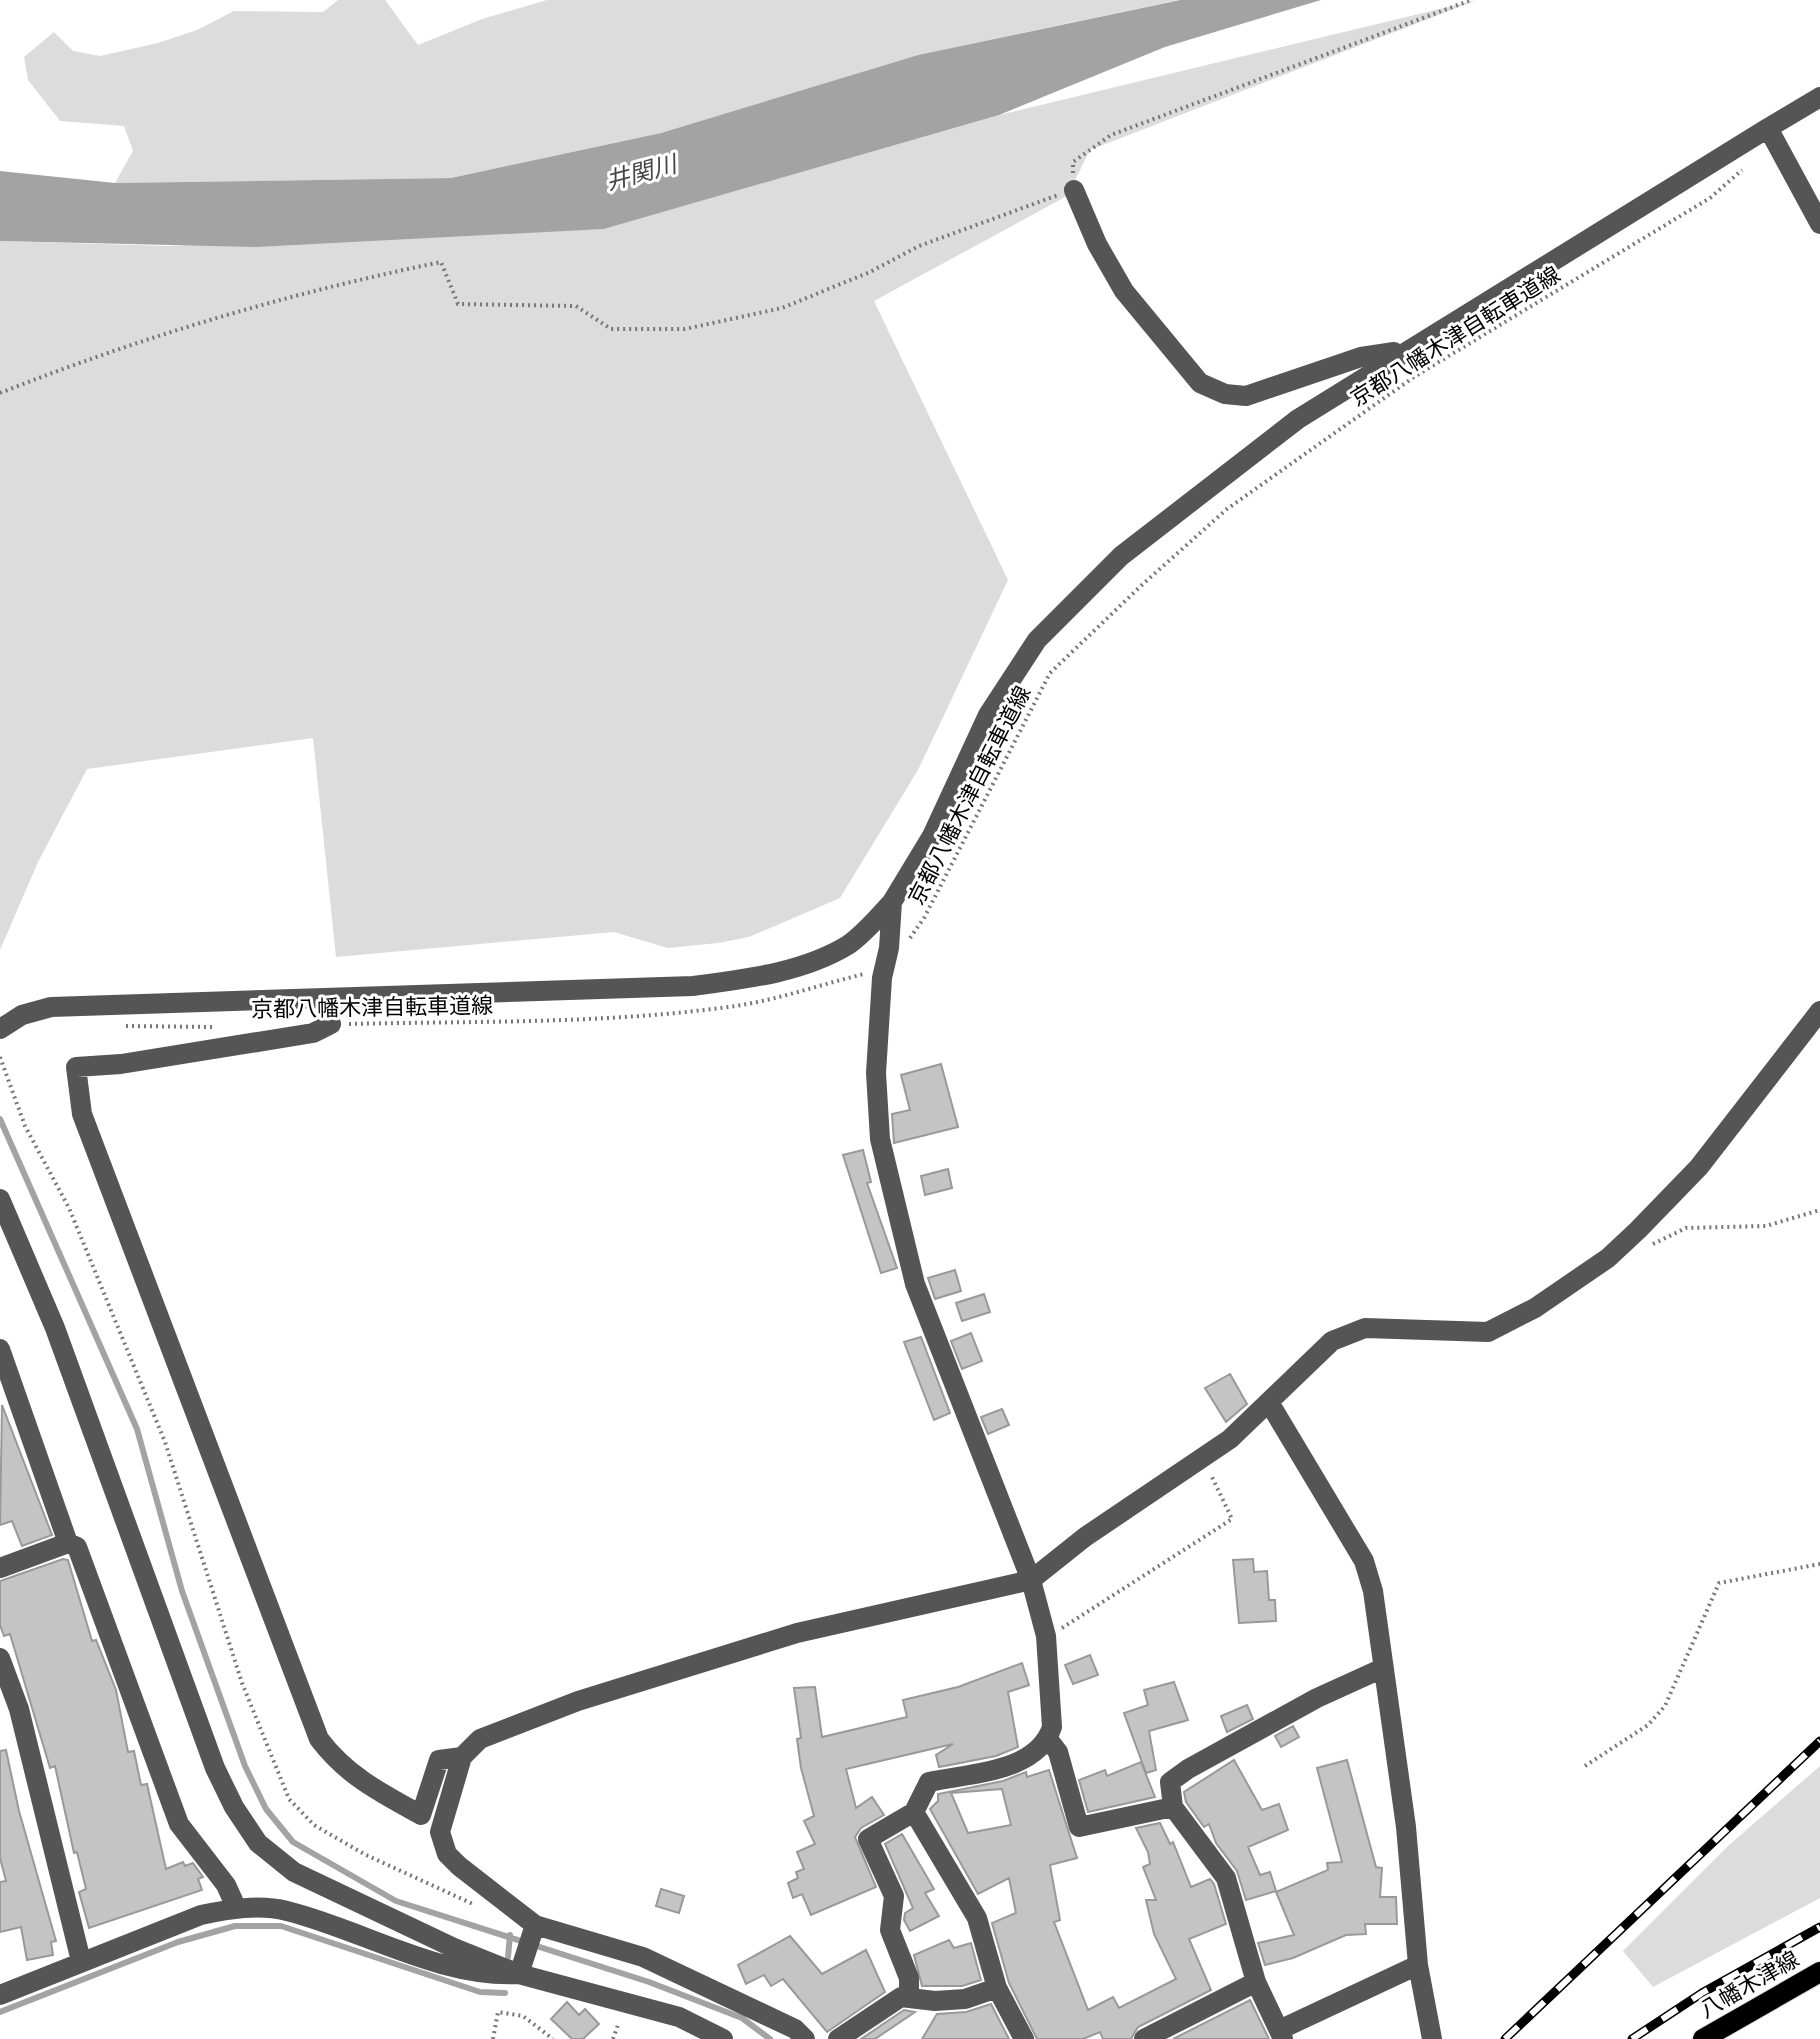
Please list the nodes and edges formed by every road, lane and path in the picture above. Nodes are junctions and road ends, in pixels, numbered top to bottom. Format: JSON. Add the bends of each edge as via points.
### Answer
{"nodes":[{"id":1,"x":1471,"y":0,"type":"edge"},
{"id":2,"x":1820,"y":97,"type":"edge"},
{"id":3,"x":1771,"y":134,"type":"junction"},
{"id":4,"x":1074,"y":190,"type":"junction"},
{"id":5,"x":1820,"y":224,"type":"edge"},
{"id":6,"x":1402,"y":351,"type":"junction"},
{"id":7,"x":0,"y":393,"type":"edge"},
{"id":8,"x":892,"y":902,"type":"junction"},
{"id":9,"x":907,"y":942,"type":"dead end"},
{"id":10,"x":882,"y":978,"type":"junction"},
{"id":11,"x":1820,"y":1011,"type":"edge"},
{"id":12,"x":114,"y":1024,"type":"dead end"},
{"id":13,"x":331,"y":1024,"type":"joint"},
{"id":14,"x":223,"y":1027,"type":"dead end"},
{"id":15,"x":0,"y":1029,"type":"edge"},
{"id":16,"x":0,"y":1057,"type":"edge"},
{"id":17,"x":0,"y":1199,"type":"edge"},
{"id":18,"x":1820,"y":1210,"type":"edge"},
{"id":19,"x":1651,"y":1246,"type":"dead end"},
{"id":20,"x":0,"y":1349,"type":"edge"},
{"id":21,"x":1270,"y":1404,"type":"junction"},
{"id":22,"x":1204,"y":1457,"type":"junction"},
{"id":23,"x":68,"y":1543,"type":"junction"},
{"id":24,"x":1820,"y":1564,"type":"edge"},
{"id":25,"x":0,"y":1568,"type":"edge"},
{"id":26,"x":1031,"y":1580,"type":"junction"},
{"id":27,"x":1046,"y":1636,"type":"junction"},
{"id":28,"x":0,"y":1658,"type":"edge"},
{"id":29,"x":1383,"y":1668,"type":"junction"},
{"id":30,"x":7,"y":1697,"type":"edge"},
{"id":31,"x":1048,"y":1739,"type":"junction"},
{"id":32,"x":462,"y":1757,"type":"junction"},
{"id":33,"x":1585,"y":1766,"type":"dead end"},
{"id":34,"x":1173,"y":1807,"type":"junction"},
{"id":35,"x":914,"y":1812,"type":"junction"},
{"id":36,"x":236,"y":1907,"type":"junction"},
{"id":37,"x":511,"y":1909,"type":"junction"},
{"id":38,"x":533,"y":1930,"type":"junction"},
{"id":39,"x":81,"y":1961,"type":"junction"},
{"id":40,"x":1418,"y":1965,"type":"junction"},
{"id":41,"x":522,"y":1967,"type":"junction"},
{"id":42,"x":1820,"y":1972,"type":"edge"},
{"id":43,"x":1256,"y":1982,"type":"junction"},
{"id":44,"x":997,"y":1988,"type":"junction"},
{"id":45,"x":0,"y":1995,"type":"edge"},
{"id":46,"x":909,"y":1997,"type":"junction"},
{"id":47,"x":1281,"y":2034,"type":"edge"},
{"id":48,"x":493,"y":2039,"type":"edge"},
{"id":49,"x":553,"y":2039,"type":"edge"},
{"id":50,"x":723,"y":2039,"type":"edge"},
{"id":51,"x":805,"y":2039,"type":"edge"},
{"id":52,"x":838,"y":2039,"type":"edge"},
{"id":53,"x":1024,"y":2039,"type":"edge"},
{"id":54,"x":1144,"y":2039,"type":"edge"},
{"id":55,"x":1432,"y":2039,"type":"edge"},
{"id":56,"x":1703,"y":2039,"type":"edge"}],
"edges":[{"from":1,"to":4,"type":"path","via":[[1111,135],[1073,162]]},
{"from":2,"to":3,"type":"street"},
{"from":3,"to":5,"type":"street"},
{"from":3,"to":6,"type":"street"},
{"from":3,"to":9,"type":"path","name":"京都八幡木津自転車道線","via":[[1710,198],[1414,377],[1227,509],[1144,583],[1050,673]]},
{"from":4,"to":6,"type":"street","via":[[1124,291],[1200,383],[1246,396],[1361,357]]},
{"from":4,"to":7,"type":"path","via":[[919,246],[782,308],[685,329],[611,329],[576,306],[458,304],[441,262],[324,286],[157,333]]},
{"from":6,"to":8,"type":"street","via":[[1222,475],[1121,556],[1037,640],[988,715],[932,836]]},
{"from":8,"to":10,"type":"street"},
{"from":8,"to":15,"type":"street","via":[[849,944],[772,975],[693,986],[51,1007],[22,1015]]},
{"from":10,"to":13,"type":"path","name":"京都八幡木津自転車道線","via":[[872,972],[778,999],[613,1017]]},
{"from":10,"to":26,"type":"street","via":[[876,1073],[880,1139],[895,1210],[915,1284]]},
{"from":11,"to":21,"type":"street","via":[[1699,1167],[1638,1230],[1566,1288],[1488,1332],[1365,1328],[1346,1333],[1316,1353]]},
{"from":12,"to":14,"type":"path","name":"京都八幡木津自転車道線","via":[[146,1029]]},
{"from":13,"to":32,"type":"street","via":[[298,1036],[76,1067],[82,1114],[319,1739],[356,1779],[421,1815],[439,1760]]},
{"from":16,"to":37,"type":"path","via":[[25,1126],[69,1208],[165,1442],[242,1683],[289,1799],[314,1825],[366,1855],[498,1914]]},
{"from":17,"to":41,"type":"street","via":[[55,1328],[215,1768],[258,1843],[294,1872],[454,1948]]},
{"from":18,"to":19,"type":"path","via":[[1766,1226],[1686,1228]]},
{"from":20,"to":23,"type":"street"},
{"from":21,"to":22,"type":"street"},
{"from":21,"to":29,"type":"street","via":[[1364,1561]]},
{"from":22,"to":26,"type":"street"},
{"from":22,"to":27,"type":"path","via":[[1232,1519]]},
{"from":23,"to":25,"type":"street"},
{"from":23,"to":36,"type":"street","via":[[77,1547],[179,1824],[226,1885]]},
{"from":24,"to":33,"type":"path","via":[[1719,1583],[1665,1706],[1648,1725]]},
{"from":26,"to":27,"type":"street"},
{"from":26,"to":32,"type":"street","via":[[797,1633],[684,1667],[480,1739]]},
{"from":27,"to":31,"type":"street","via":[[1052,1727]]},
{"from":28,"to":30,"type":"street"},
{"from":29,"to":34,"type":"street","via":[[1188,1769],[1170,1782]]},
{"from":29,"to":40,"type":"street","via":[[1406,1827]]},
{"from":30,"to":39,"type":"street"},
{"from":31,"to":34,"type":"street","via":[[1058,1752],[1079,1827]]},
{"from":31,"to":35,"type":"street","via":[[1023,1760],[929,1782]]},
{"from":32,"to":37,"type":"street","via":[[440,1832],[447,1854]]},
{"from":34,"to":43,"type":"street","via":[[1226,1878]]},
{"from":35,"to":44,"type":"street","via":[[977,1918]]},
{"from":35,"to":46,"type":"street","via":[[868,1839],[894,1896],[890,1930],[909,1978]]},
{"from":36,"to":39,"type":"street"},
{"from":36,"to":41,"type":"street","via":[[285,1910],[470,1971]]},
{"from":37,"to":38,"type":"street"},
{"from":38,"to":41,"type":"street"},
{"from":38,"to":51,"type":"street","via":[[643,1957],[795,2029]]},
{"from":39,"to":45,"type":"street"},
{"from":40,"to":47,"type":"street"},
{"from":40,"to":55,"type":"street"},
{"from":41,"to":50,"type":"street","via":[[679,2017]]},
{"from":42,"to":56,"type":"main road","name":"八幡木津線"},
{"from":43,"to":47,"type":"street"},
{"from":43,"to":54,"type":"street"},
{"from":44,"to":46,"type":"street","via":[[965,1999]]},
{"from":44,"to":53,"type":"street"},
{"from":46,"to":52,"type":"street"},
{"from":48,"to":49,"type":"path","via":[[498,2012],[523,2016]]}]}
